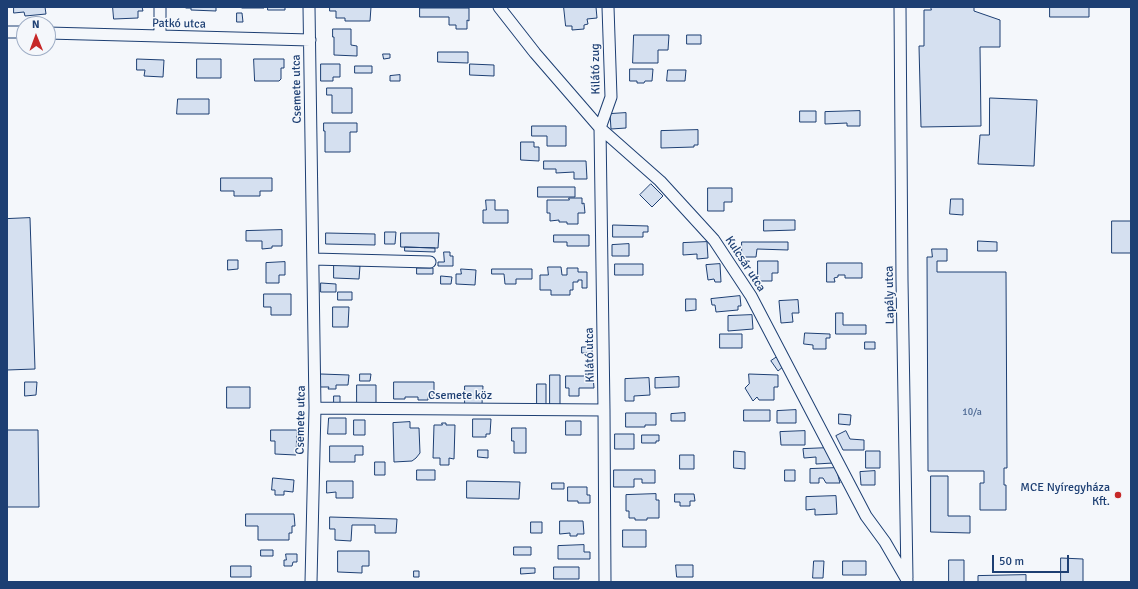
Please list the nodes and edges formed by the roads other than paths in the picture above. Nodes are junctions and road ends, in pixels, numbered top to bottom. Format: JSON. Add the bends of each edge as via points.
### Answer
{"nodes":[{"id":1,"x":160,"y":7,"type":"edge"},
{"id":2,"x":309,"y":7,"type":"edge"},
{"id":3,"x":499,"y":7,"type":"edge"},
{"id":4,"x":608,"y":7,"type":"edge"},
{"id":5,"x":900,"y":7,"type":"edge"},
{"id":6,"x":56,"y":33,"type":"edge"},
{"id":7,"x":160,"y":36,"type":"junction"},
{"id":8,"x":310,"y":40,"type":"junction"},
{"id":9,"x":600,"y":128,"type":"junction"},
{"id":10,"x":314,"y":258,"type":"junction"},
{"id":11,"x":430,"y":262,"type":"dead end"},
{"id":12,"x":315,"y":408,"type":"junction"},
{"id":13,"x":604,"y":410,"type":"junction"},
{"id":14,"x":907,"y":581,"type":"edge"},
{"id":15,"x":311,"y":582,"type":"edge"},
{"id":16,"x":605,"y":582,"type":"edge"}],
"edges":[{"from":1,"to":7,"type":"street"},
{"from":2,"to":8,"type":"street","name":"Csemete utca"},
{"from":3,"to":9,"type":"street","name":"Kulcsár utca"},
{"from":4,"to":9,"type":"street","name":"Kilátó zug","via":[[611,97]]},
{"from":5,"to":14,"type":"street","name":"Lapály utca"},
{"from":6,"to":7,"type":"street","name":"Patkó utca"},
{"from":7,"to":8,"type":"street","name":"Patkó utca"},
{"from":8,"to":10,"type":"street","name":"Csemete utca"},
{"from":9,"to":13,"type":"street","name":"Kilátó utca"},
{"from":9,"to":14,"type":"street","name":"Kulcsár utca","via":[[660,180],[714,240],[751,296],[866,516],[885,542]]},
{"from":10,"to":11,"type":"street"},
{"from":10,"to":12,"type":"street","name":"Csemete utca"},
{"from":12,"to":13,"type":"street","name":"Csemete köz"},
{"from":12,"to":15,"type":"street","name":"Csemete utca"},
{"from":13,"to":16,"type":"street","name":"Kilátó utca"}]}
